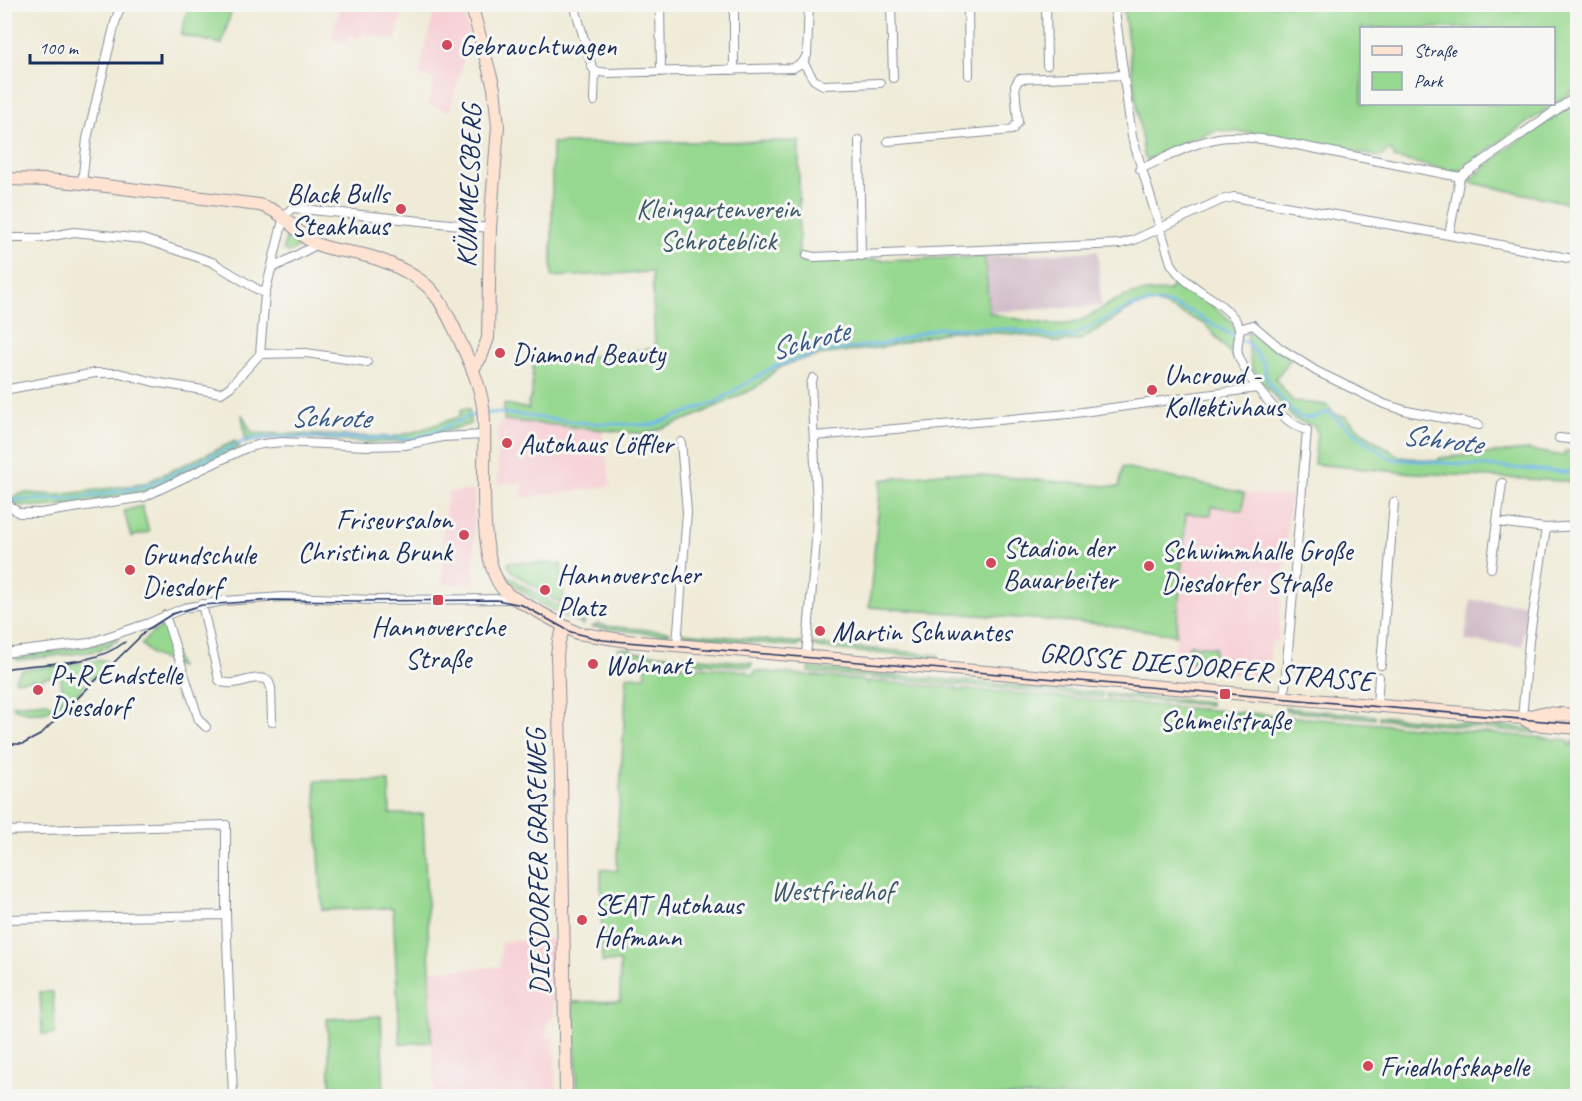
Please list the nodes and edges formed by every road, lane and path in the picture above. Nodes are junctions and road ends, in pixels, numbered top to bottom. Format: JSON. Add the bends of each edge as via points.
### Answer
{"nodes":[{"id":1,"x":121,"y":4,"type":"edge"},
{"id":2,"x":471,"y":4,"type":"edge"},
{"id":3,"x":574,"y":4,"type":"edge"},
{"id":4,"x":660,"y":4,"type":"edge"},
{"id":5,"x":734,"y":4,"type":"edge"},
{"id":6,"x":808,"y":4,"type":"edge"},
{"id":7,"x":891,"y":4,"type":"edge"},
{"id":8,"x":968,"y":4,"type":"edge"},
{"id":9,"x":1046,"y":4,"type":"edge"},
{"id":10,"x":1114,"y":4,"type":"edge"},
{"id":11,"x":803,"y":62,"type":"junction"},
{"id":12,"x":1047,"y":65,"type":"dead end"},
{"id":13,"x":734,"y":70,"type":"junction"},
{"id":14,"x":595,"y":71,"type":"junction"},
{"id":15,"x":661,"y":72,"type":"junction"},
{"id":16,"x":969,"y":75,"type":"dead end"},
{"id":17,"x":1123,"y":75,"type":"junction"},
{"id":18,"x":893,"y":78,"type":"dead end"},
{"id":19,"x":880,"y":82,"type":"dead end"},
{"id":20,"x":1578,"y":95,"type":"edge"},
{"id":21,"x":594,"y":101,"type":"dead end"},
{"id":22,"x":859,"y":140,"type":"dead end"},
{"id":23,"x":888,"y":141,"type":"dead end"},
{"id":24,"x":1140,"y":170,"type":"junction"},
{"id":25,"x":1461,"y":177,"type":"junction"},
{"id":26,"x":4,"y":179,"type":"edge"},
{"id":27,"x":82,"y":183,"type":"junction"},
{"id":28,"x":284,"y":216,"type":"junction"},
{"id":29,"x":490,"y":228,"type":"junction"},
{"id":30,"x":1159,"y":228,"type":"junction"},
{"id":31,"x":1449,"y":235,"type":"junction"},
{"id":32,"x":4,"y":238,"type":"edge"},
{"id":33,"x":316,"y":245,"type":"junction"},
{"id":34,"x":807,"y":255,"type":"dead end"},
{"id":35,"x":861,"y":256,"type":"junction"},
{"id":36,"x":1578,"y":260,"type":"edge"},
{"id":37,"x":271,"y":269,"type":"junction"},
{"id":38,"x":265,"y":294,"type":"junction"},
{"id":39,"x":1240,"y":332,"type":"junction"},
{"id":40,"x":261,"y":354,"type":"junction"},
{"id":41,"x":367,"y":362,"type":"dead end"},
{"id":42,"x":473,"y":369,"type":"junction"},
{"id":43,"x":813,"y":378,"type":"dead end"},
{"id":44,"x":1257,"y":388,"type":"junction"},
{"id":45,"x":4,"y":390,"type":"edge"},
{"id":46,"x":1479,"y":425,"type":"dead end"},
{"id":47,"x":484,"y":435,"type":"junction"},
{"id":48,"x":814,"y":436,"type":"junction"},
{"id":49,"x":1559,"y":438,"type":"dead end"},
{"id":50,"x":1578,"y":440,"type":"edge"},
{"id":51,"x":681,"y":442,"type":"dead end"},
{"id":52,"x":1502,"y":483,"type":"dead end"},
{"id":53,"x":4,"y":501,"type":"edge"},
{"id":54,"x":1394,"y":502,"type":"dead end"},
{"id":55,"x":1497,"y":522,"type":"junction"},
{"id":56,"x":1578,"y":526,"type":"edge"},
{"id":57,"x":1546,"y":528,"type":"junction"},
{"id":58,"x":1491,"y":568,"type":"dead end"},
{"id":59,"x":515,"y":598,"type":"junction"},
{"id":60,"x":202,"y":604,"type":"junction"},
{"id":61,"x":165,"y":615,"type":"junction"},
{"id":62,"x":564,"y":627,"type":"junction"},
{"id":63,"x":677,"y":645,"type":"junction"},
{"id":64,"x":4,"y":653,"type":"edge"},
{"id":65,"x":806,"y":656,"type":"junction"},
{"id":66,"x":1381,"y":664,"type":"dead end"},
{"id":67,"x":1379,"y":677,"type":"dead end"},
{"id":68,"x":1284,"y":697,"type":"junction"},
{"id":69,"x":1377,"y":705,"type":"junction"},
{"id":70,"x":1578,"y":715,"type":"edge"},
{"id":71,"x":1522,"y":718,"type":"junction"},
{"id":72,"x":272,"y":722,"type":"dead end"},
{"id":73,"x":206,"y":727,"type":"dead end"},
{"id":74,"x":1578,"y":728,"type":"edge"},
{"id":75,"x":4,"y":831,"type":"edge"},
{"id":76,"x":226,"y":915,"type":"junction"},
{"id":77,"x":4,"y":919,"type":"edge"},
{"id":78,"x":233,"y":1096,"type":"edge"},
{"id":79,"x":566,"y":1096,"type":"edge"}],
"edges":[{"from":1,"to":27,"type":"street","via":[[87,139]]},
{"from":2,"to":29,"type":"main road","name":"KÜMMELSBERG","via":[[498,117]]},
{"from":3,"to":14,"type":"street"},
{"from":4,"to":15,"type":"street"},
{"from":5,"to":13,"type":"street"},
{"from":6,"to":11,"type":"street","via":[[809,46]]},
{"from":7,"to":18,"type":"street"},
{"from":8,"to":16,"type":"street"},
{"from":9,"to":12,"type":"street"},
{"from":10,"to":17,"type":"street"},
{"from":11,"to":13,"type":"street","via":[[789,69]]},
{"from":11,"to":19,"type":"street","via":[[814,80],[823,85]]},
{"from":13,"to":15,"type":"street"},
{"from":14,"to":15,"type":"street"},
{"from":14,"to":21,"type":"street"},
{"from":17,"to":23,"type":"street","via":[[1019,79],[1015,86],[1018,120],[1014,129]]},
{"from":17,"to":24,"type":"street"},
{"from":20,"to":25,"type":"street"},
{"from":22,"to":35,"type":"street"},
{"from":24,"to":25,"type":"street","via":[[1193,145],[1242,137]]},
{"from":24,"to":30,"type":"street"},
{"from":25,"to":31,"type":"street"},
{"from":26,"to":27,"type":"main road"},
{"from":27,"to":28,"type":"main road","via":[[259,205]]},
{"from":28,"to":29,"type":"street","via":[[297,208]]},
{"from":28,"to":33,"type":"main road"},
{"from":28,"to":37,"type":"street"},
{"from":29,"to":42,"type":"main road","name":"KÜMMELSBERG","via":[[488,338]]},
{"from":30,"to":31,"type":"street","via":[[1234,197]]},
{"from":30,"to":35,"type":"street","via":[[1116,244]]},
{"from":30,"to":39,"type":"street","via":[[1176,271],[1223,306],[1235,318]]},
{"from":31,"to":36,"type":"street"},
{"from":32,"to":38,"type":"street","via":[[42,238],[74,231],[143,239],[206,259]]},
{"from":33,"to":37,"type":"street"},
{"from":33,"to":42,"type":"main road","via":[[372,257],[424,283],[441,304]]},
{"from":34,"to":35,"type":"street"},
{"from":37,"to":38,"type":"street"},
{"from":38,"to":40,"type":"street"},
{"from":39,"to":44,"type":"street","via":[[1238,353]]},
{"from":39,"to":46,"type":"street","via":[[1253,325],[1316,371],[1384,404]]},
{"from":40,"to":41,"type":"street","via":[[306,353]]},
{"from":40,"to":45,"type":"street","via":[[221,393],[119,373],[74,375]]},
{"from":42,"to":47,"type":"main road"},
{"from":43,"to":48,"type":"street"},
{"from":44,"to":48,"type":"street","via":[[1068,414]]},
{"from":44,"to":68,"type":"street","via":[[1293,425],[1307,430]]},
{"from":47,"to":53,"type":"street","via":[[442,437],[405,445],[262,444],[148,495],[22,514]]},
{"from":47,"to":59,"type":"main road","via":[[488,555],[496,580]]},
{"from":48,"to":65,"type":"street","via":[[816,540]]},
{"from":49,"to":50,"type":"street"},
{"from":51,"to":63,"type":"street","via":[[687,512]]},
{"from":52,"to":55,"type":"street"},
{"from":54,"to":66,"type":"street"},
{"from":55,"to":57,"type":"street"},
{"from":55,"to":58,"type":"street"},
{"from":56,"to":57,"type":"street"},
{"from":57,"to":71,"type":"street"},
{"from":59,"to":60,"type":"street","via":[[274,598]]},
{"from":59,"to":62,"type":"main road"},
{"from":60,"to":61,"type":"street"},
{"from":60,"to":72,"type":"street","via":[[219,680],[228,684],[254,678],[268,680]]},
{"from":61,"to":64,"type":"street","via":[[88,643]]},
{"from":61,"to":73,"type":"street","via":[[199,720]]},
{"from":62,"to":63,"type":"main road","name":"GROSSE DIESDORFER STRASSE","via":[[593,637]]},
{"from":62,"to":79,"type":"main road","name":"DIESDORFER GRASEWEG","via":[[557,655]]},
{"from":63,"to":65,"type":"main road","name":"GROSSE DIESDORFER STRASSE"},
{"from":65,"to":68,"type":"main road","name":"GROSSE DIESDORFER STRASSE"},
{"from":67,"to":69,"type":"street"},
{"from":68,"to":69,"type":"main road","name":"GROSSE DIESDORFER STRASSE"},
{"from":69,"to":71,"type":"main road","name":"GROSSE DIESDORFER STRASSE"},
{"from":70,"to":71,"type":"main road","name":"GROSSE DIESDORFER STRASSE","via":[[1542,713]]},
{"from":71,"to":74,"type":"main road","name":"GROSSE DIESDORFER STRASSE","via":[[1533,724]]},
{"from":75,"to":76,"type":"street","via":[[226,825]]},
{"from":76,"to":77,"type":"street"},
{"from":76,"to":78,"type":"street"}]}
